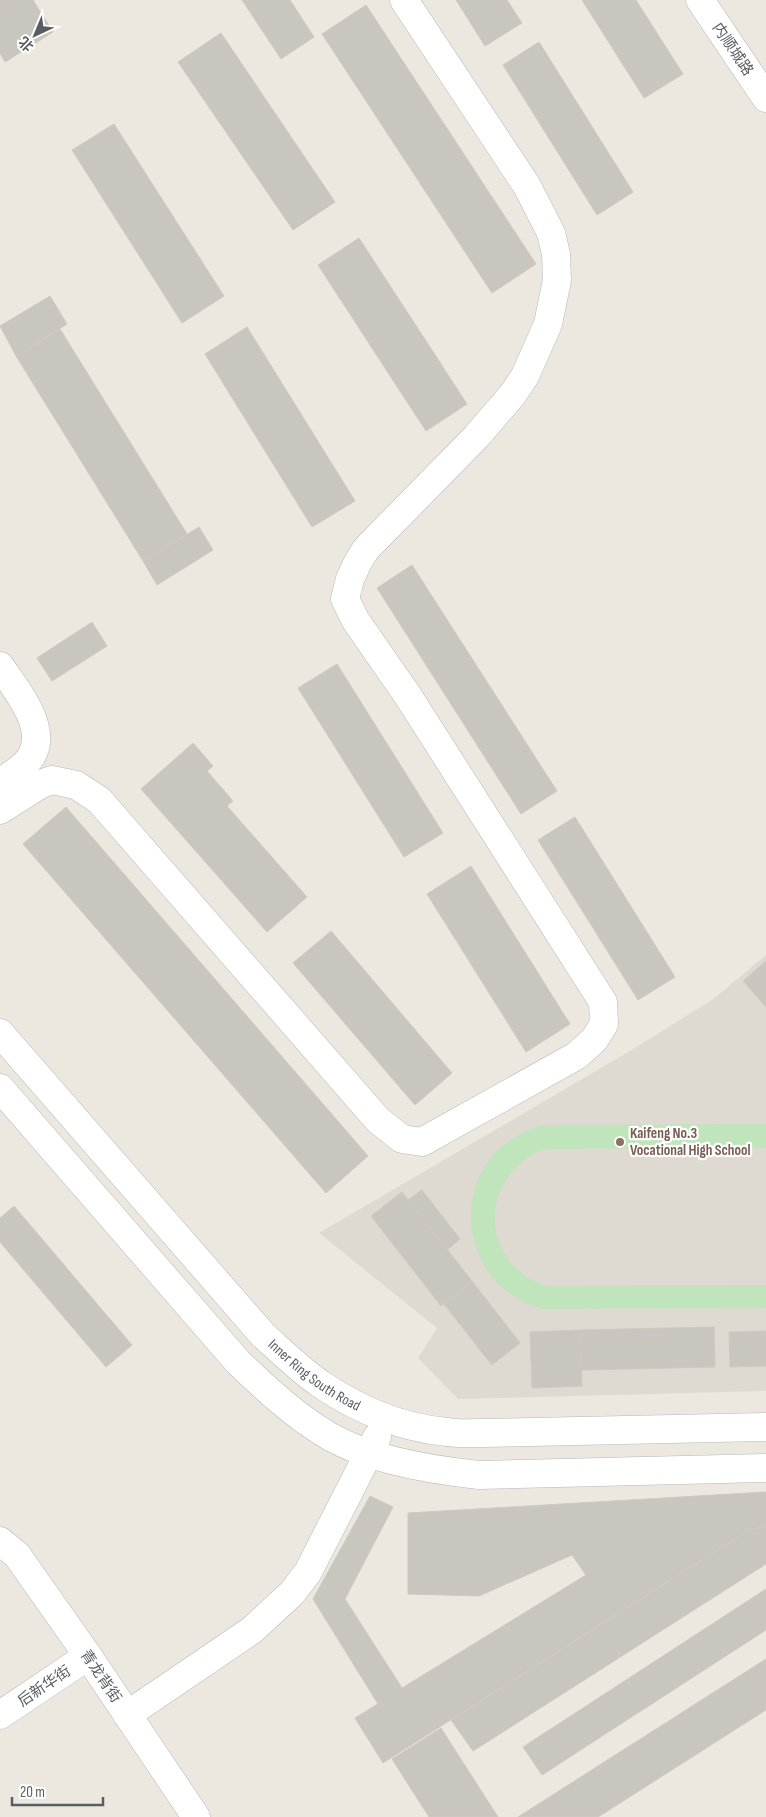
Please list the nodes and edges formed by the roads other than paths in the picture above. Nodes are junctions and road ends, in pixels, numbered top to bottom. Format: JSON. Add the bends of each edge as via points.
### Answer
{"nodes":[{"id":1,"x":404,"y":0,"type":"edge"},
{"id":2,"x":700,"y":0,"type":"edge"},
{"id":3,"x":766,"y":98,"type":"edge"},
{"id":4,"x":0,"y":666,"type":"edge"},
{"id":5,"x":34,"y":773,"type":"junction"},
{"id":6,"x":0,"y":783,"type":"edge"},
{"id":7,"x":0,"y":810,"type":"edge"},
{"id":8,"x":0,"y":1032,"type":"edge"},
{"id":9,"x":0,"y":1088,"type":"edge"},
{"id":10,"x":386,"y":1419,"type":"junction"},
{"id":11,"x":766,"y":1427,"type":"edge"},
{"id":12,"x":370,"y":1454,"type":"junction"},
{"id":13,"x":766,"y":1468,"type":"edge"},
{"id":14,"x":0,"y":1541,"type":"edge"},
{"id":15,"x":88,"y":1656,"type":"junction"},
{"id":16,"x":0,"y":1715,"type":"edge"},
{"id":17,"x":127,"y":1715,"type":"junction"},
{"id":18,"x":196,"y":1817,"type":"edge"}],
"edges":[{"from":1,"to":5,"type":"street","via":[[527,186],[551,234],[557,280],[548,324],[525,376],[498,412],[366,549],[350,579],[346,599],[356,621],[408,696],[603,1002],[604,1024],[594,1040],[576,1056],[422,1142],[402,1139],[378,1120],[99,800],[76,786]]},
{"from":2,"to":3,"type":"street","name":"内顺城路"},
{"from":4,"to":5,"type":"street","via":[[29,709],[36,733]]},
{"from":5,"to":6,"type":"street"},
{"from":5,"to":7,"type":"street"},
{"from":8,"to":10,"type":"street","name":"Inner Ring South Road","via":[[263,1335],[322,1385]]},
{"from":9,"to":12,"type":"street","via":[[238,1362],[310,1423]]},
{"from":10,"to":11,"type":"street","name":"Inner Ring South Road","via":[[447,1432],[482,1433]]},
{"from":10,"to":12,"type":"street"},
{"from":12,"to":13,"type":"street","via":[[444,1472],[479,1476]]},
{"from":12,"to":17,"type":"street","via":[[308,1572],[292,1593],[252,1630]]},
{"from":14,"to":15,"type":"street","name":"青龙背街","via":[[18,1555]]},
{"from":15,"to":16,"type":"street","name":"后新华街"},
{"from":15,"to":17,"type":"street","name":"青龙背街"},
{"from":17,"to":18,"type":"street","name":"青龙背街"}]}
